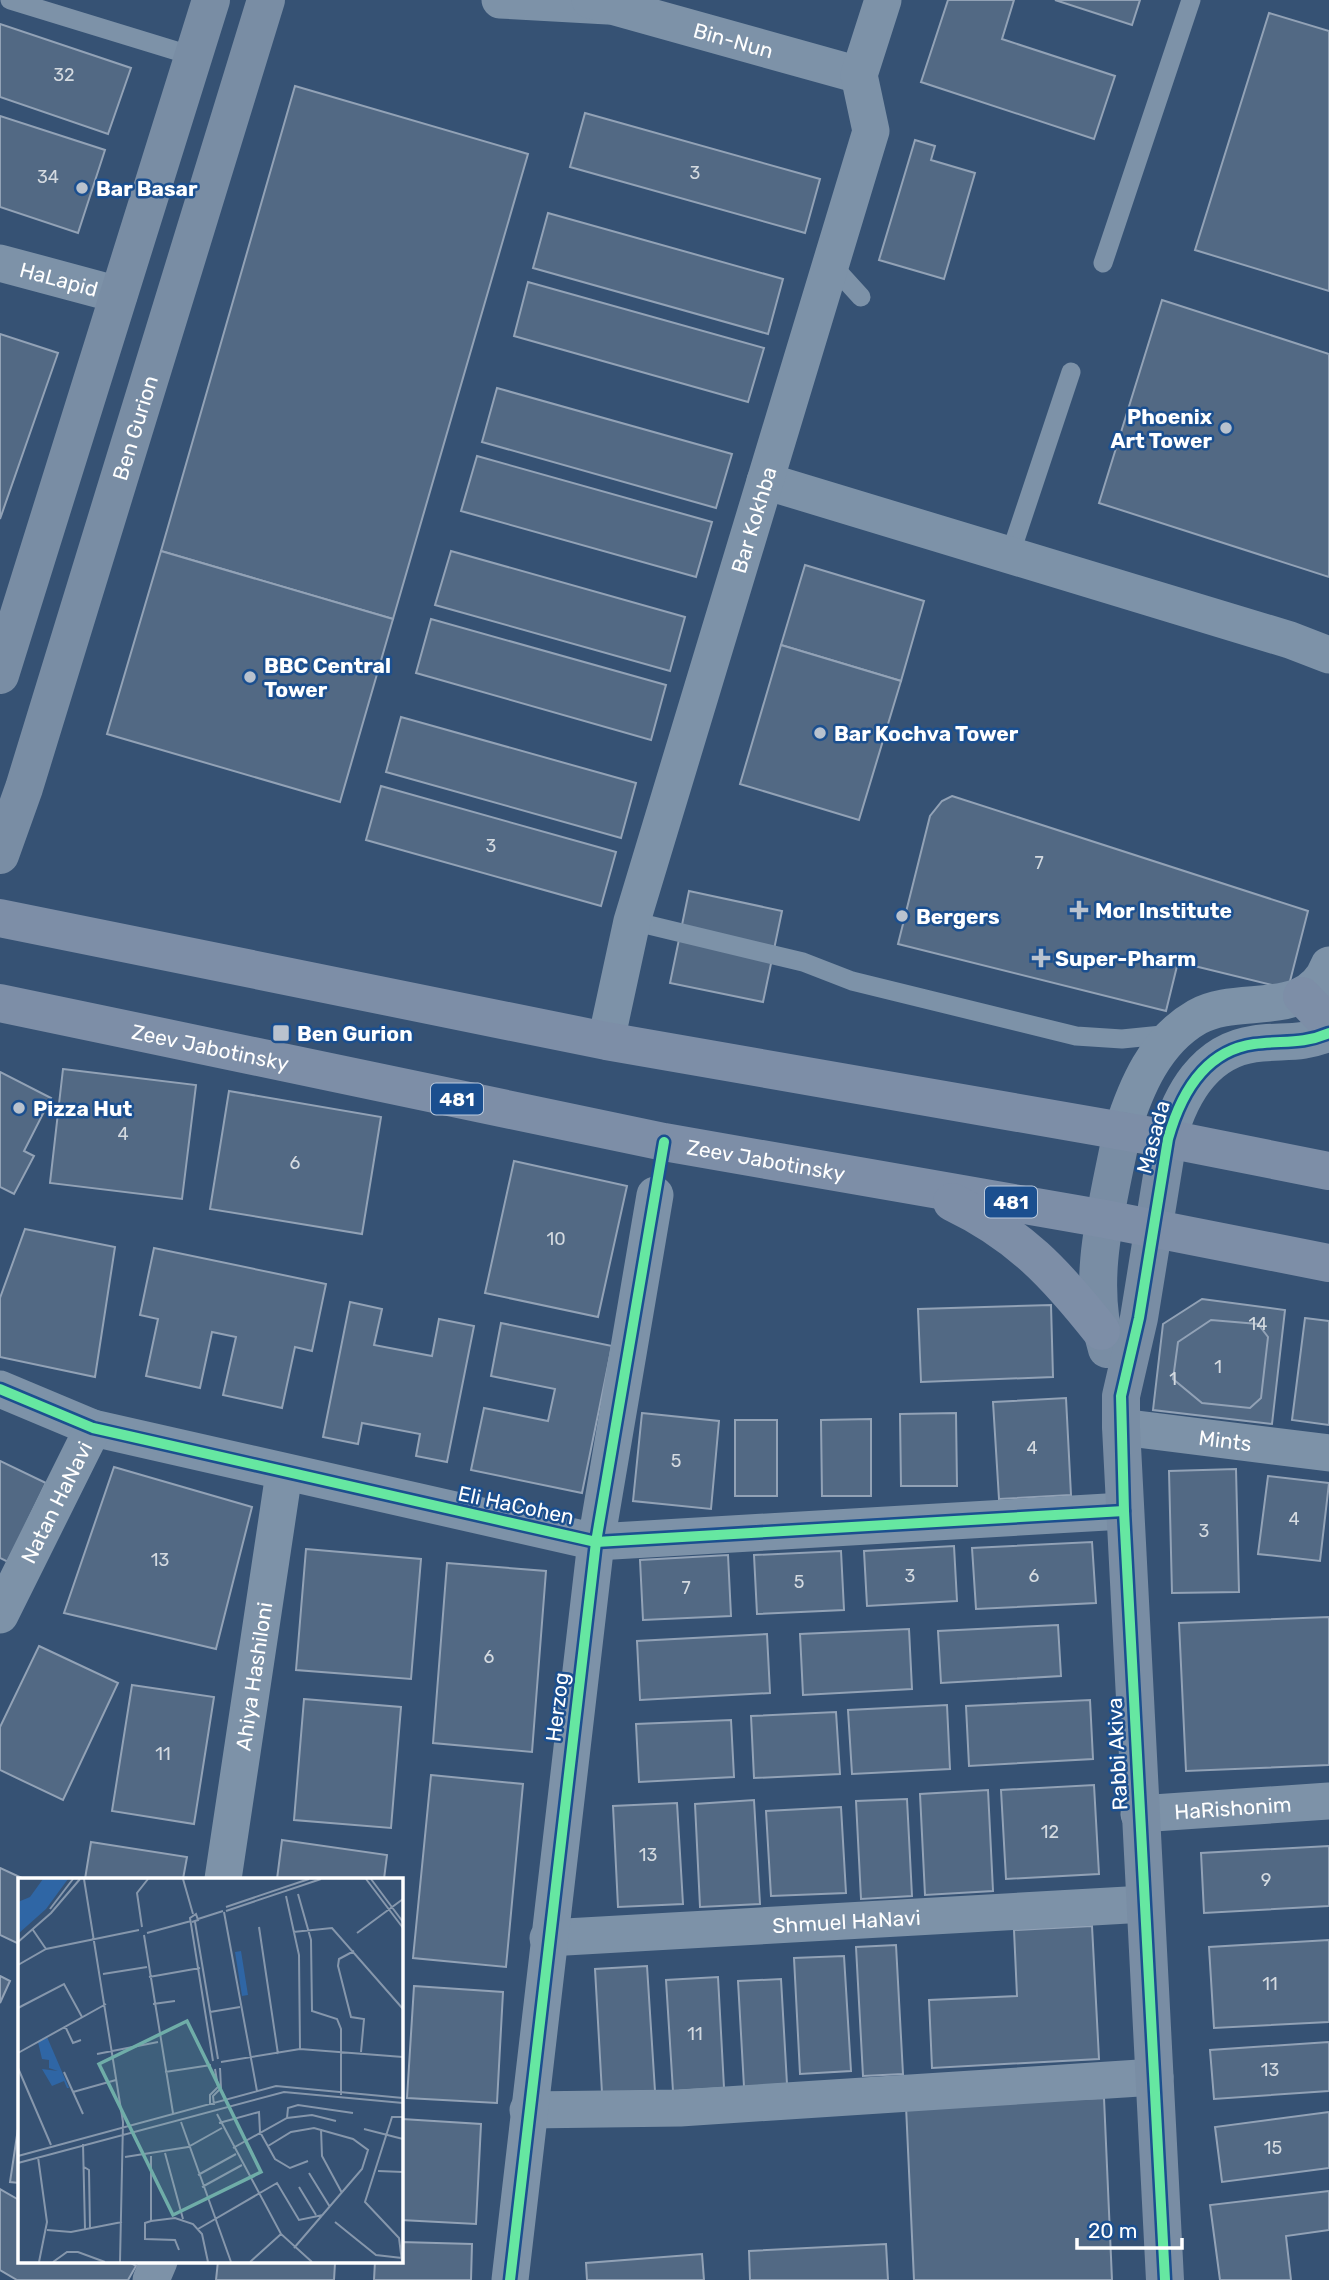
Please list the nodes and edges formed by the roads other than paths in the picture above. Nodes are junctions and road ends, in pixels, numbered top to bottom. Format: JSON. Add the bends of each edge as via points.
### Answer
{"nodes":[{"id":1,"x":10,"y":0,"type":"edge"},
{"id":2,"x":211,"y":0,"type":"edge"},
{"id":3,"x":500,"y":0,"type":"edge"},
{"id":4,"x":883,"y":0,"type":"edge"},
{"id":5,"x":1191,"y":0,"type":"edge"},
{"id":6,"x":599,"y":3,"type":"edge"},
{"id":7,"x":266,"y":10,"type":"edge"},
{"id":8,"x":194,"y":56,"type":"junction"},
{"id":9,"x":859,"y":75,"type":"junction"},
{"id":10,"x":0,"y":263,"type":"edge"},
{"id":11,"x":1102,"y":263,"type":"dead end"},
{"id":12,"x":831,"y":264,"type":"junction"},
{"id":13,"x":119,"y":295,"type":"junction"},
{"id":14,"x":861,"y":298,"type":"dead end"},
{"id":15,"x":1070,"y":373,"type":"dead end"},
{"id":16,"x":765,"y":481,"type":"junction"},
{"id":17,"x":1010,"y":555,"type":"junction"},
{"id":18,"x":1329,"y":655,"type":"edge"},
{"id":19,"x":0,"y":675,"type":"edge"},
{"id":20,"x":0,"y":855,"type":"edge"},
{"id":21,"x":0,"y":919,"type":"edge"},
{"id":22,"x":632,"y":921,"type":"junction"},
{"id":23,"x":1329,"y":965,"type":"edge"},
{"id":24,"x":1302,"y":996,"type":"junction"},
{"id":25,"x":0,"y":1003,"type":"edge"},
{"id":26,"x":1329,"y":1024,"type":"edge"},
{"id":27,"x":1329,"y":1033,"type":"edge"},
{"id":28,"x":1173,"y":1034,"type":"junction"},
{"id":29,"x":606,"y":1041,"type":"junction"},
{"id":30,"x":1122,"y":1130,"type":"junction"},
{"id":31,"x":1168,"y":1139,"type":"junction"},
{"id":32,"x":1329,"y":1171,"type":"edge"},
{"id":33,"x":916,"y":1185,"type":"junction"},
{"id":34,"x":655,"y":1195,"type":"dead end"},
{"id":35,"x":1105,"y":1219,"type":"junction"},
{"id":36,"x":1152,"y":1228,"type":"junction"},
{"id":37,"x":1329,"y":1263,"type":"edge"},
{"id":38,"x":1101,"y":1331,"type":"junction"},
{"id":39,"x":0,"y":1389,"type":"edge"},
{"id":40,"x":1121,"y":1411,"type":"junction"},
{"id":41,"x":93,"y":1428,"type":"junction"},
{"id":42,"x":1329,"y":1452,"type":"edge"},
{"id":43,"x":285,"y":1473,"type":"junction"},
{"id":44,"x":1124,"y":1511,"type":"junction"},
{"id":45,"x":596,"y":1542,"type":"junction"},
{"id":46,"x":0,"y":1615,"type":"edge"},
{"id":47,"x":1329,"y":1801,"type":"edge"},
{"id":48,"x":1139,"y":1814,"type":"junction"},
{"id":49,"x":223,"y":1878,"type":"edge"},
{"id":50,"x":1144,"y":1904,"type":"junction"},
{"id":51,"x":548,"y":1938,"type":"junction"},
{"id":52,"x":1155,"y":2077,"type":"junction"},
{"id":53,"x":528,"y":2110,"type":"junction"},
{"id":54,"x":159,"y":2262,"type":"edge"},
{"id":55,"x":151,"y":2280,"type":"edge"},
{"id":56,"x":510,"y":2280,"type":"edge"},
{"id":57,"x":1165,"y":2280,"type":"edge"}],
"edges":[{"from":1,"to":8,"type":"lane"},
{"from":2,"to":8,"type":"main road"},
{"from":3,"to":6,"type":"street","name":"Bin-Nun"},
{"from":4,"to":9,"type":"street","name":"Bar Kokhba"},
{"from":5,"to":11,"type":"lane"},
{"from":6,"to":9,"type":"street","name":"Bin-Nun"},
{"from":7,"to":20,"type":"main road","name":"Ben Gurion"},
{"from":8,"to":13,"type":"main road"},
{"from":9,"to":12,"type":"street","name":"Bar Kokhba","via":[[871,131]]},
{"from":10,"to":13,"type":"street","name":"HaLapid"},
{"from":12,"to":14,"type":"lane"},
{"from":12,"to":16,"type":"street","name":"Bar Kokhba"},
{"from":13,"to":19,"type":"main road"},
{"from":15,"to":17,"type":"lane"},
{"from":16,"to":17,"type":"street"},
{"from":16,"to":22,"type":"street","name":"Bar Kokhba"},
{"from":17,"to":18,"type":"street"},
{"from":21,"to":29,"type":"main road"},
{"from":22,"to":28,"type":"lane","via":[[1076,1036],[1122,1039]]},
{"from":22,"to":29,"type":"street","name":"Bar Kokhba"},
{"from":23,"to":24,"type":"street","via":[[1320,983]]},
{"from":24,"to":26,"type":"main road"},
{"from":24,"to":28,"type":"street","name":"Masada","via":[[1273,1004],[1230,1006],[1199,1016]]},
{"from":25,"to":33,"type":"main road","name":"Zeev Jabotinsky","number":"481","via":[[664,1142]]},
{"from":27,"to":31,"type":"street","name":"Masada","via":[[1292,1044],[1254,1044],[1228,1052],[1187,1088]]},
{"from":28,"to":30,"type":"street","name":"Masada","via":[[1151,1063]]},
{"from":29,"to":30,"type":"main road"},
{"from":30,"to":31,"type":"main road"},
{"from":30,"to":35,"type":"main road","name":"Rabbi Akiva"},
{"from":31,"to":32,"type":"main road"},
{"from":31,"to":36,"type":"main road","name":"Masada"},
{"from":33,"to":35,"type":"main road","name":"Zeev Jabotinsky","number":"481"},
{"from":33,"to":38,"type":"main road","via":[[988,1219],[1029,1248]]},
{"from":34,"to":45,"type":"street","name":"Herzog"},
{"from":35,"to":36,"type":"main road","name":"Zeev Jabotinsky","number":"481"},
{"from":35,"to":38,"type":"main road","name":"Rabbi Akiva","via":[[1098,1274]]},
{"from":36,"to":37,"type":"main road","name":"Zeev Jabotinsky","number":"481"},
{"from":36,"to":40,"type":"main road","name":"Rabbi Akiva"},
{"from":38,"to":40,"type":"main road","name":"Rabbi Akiva"},
{"from":39,"to":41,"type":"street","name":"Eli HaCohen"},
{"from":40,"to":42,"type":"street","name":"Mints"},
{"from":40,"to":44,"type":"main road","name":"Rabbi Akiva"},
{"from":41,"to":43,"type":"street","name":"Eli HaCohen"},
{"from":41,"to":46,"type":"street","name":"Natan HaNavi"},
{"from":43,"to":45,"type":"street","name":"Eli HaCohen"},
{"from":43,"to":49,"type":"street","name":"Ahiya Hashiloni"},
{"from":44,"to":45,"type":"street","name":"Eli HaCohen"},
{"from":44,"to":48,"type":"main road","name":"Rabbi Akiva"},
{"from":45,"to":51,"type":"street","name":"Herzog"},
{"from":47,"to":48,"type":"street","name":"HaRishonim"},
{"from":48,"to":50,"type":"main road","name":"Rabbi Akiva"},
{"from":50,"to":51,"type":"street","name":"Shmuel HaNavi"},
{"from":50,"to":52,"type":"main road","name":"Rabbi Akiva"},
{"from":51,"to":53,"type":"street","name":"Herzog"},
{"from":52,"to":53,"type":"street","via":[[733,2106]]},
{"from":52,"to":57,"type":"main road","name":"Rabbi Akiva"},
{"from":53,"to":56,"type":"street","name":"Herzog"},
{"from":54,"to":55,"type":"street"}]}
